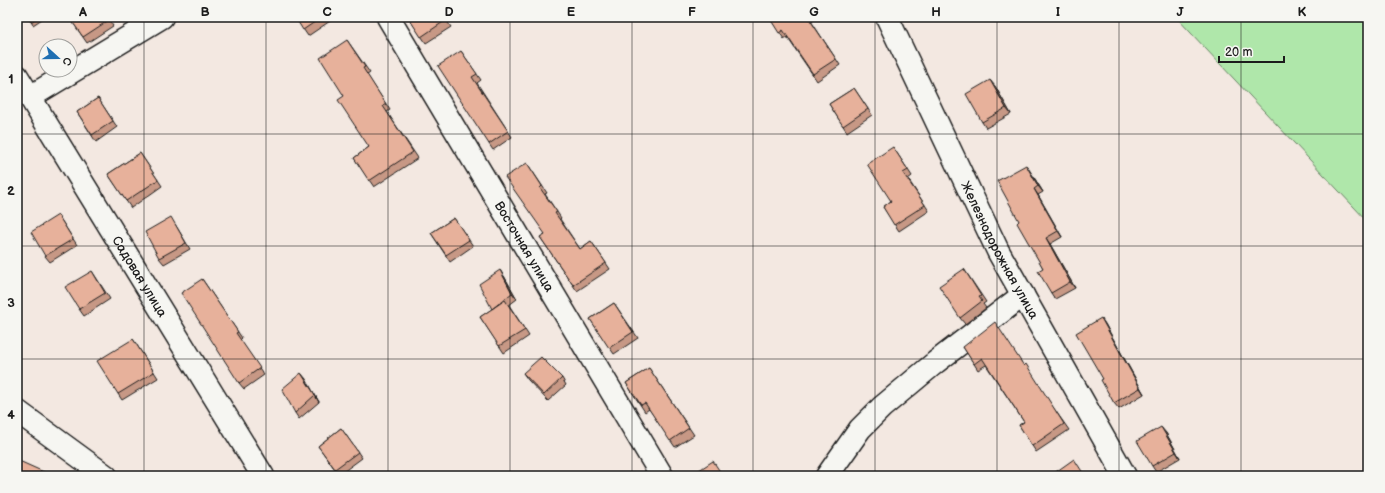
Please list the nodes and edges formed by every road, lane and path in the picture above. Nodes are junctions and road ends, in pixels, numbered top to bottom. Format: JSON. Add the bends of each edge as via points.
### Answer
{"nodes":[{"id":1,"x":162,"y":17,"type":"edge"},
{"id":2,"x":388,"y":17,"type":"edge"},
{"id":3,"x":887,"y":17,"type":"edge"},
{"id":4,"x":23,"y":91,"type":"edge"},
{"id":5,"x":1023,"y":295,"type":"junction"},
{"id":6,"x":17,"y":411,"type":"edge"},
{"id":7,"x":106,"y":476,"type":"edge"},
{"id":8,"x":263,"y":476,"type":"edge"},
{"id":9,"x":662,"y":476,"type":"edge"},
{"id":10,"x":827,"y":476,"type":"edge"},
{"id":11,"x":1125,"y":476,"type":"edge"}],
"edges":[{"from":1,"to":4,"type":"street"},
{"from":2,"to":9,"type":"street","name":"Восточная улица"},
{"from":3,"to":5,"type":"street","name":"Железнодорожная улица","via":[[998,251]]},
{"from":4,"to":8,"type":"street","name":"Садовая улица"},
{"from":5,"to":10,"type":"street","via":[[882,407],[860,429]]},
{"from":5,"to":11,"type":"street","name":"Железнодорожная улица"},
{"from":6,"to":7,"type":"street"}]}
